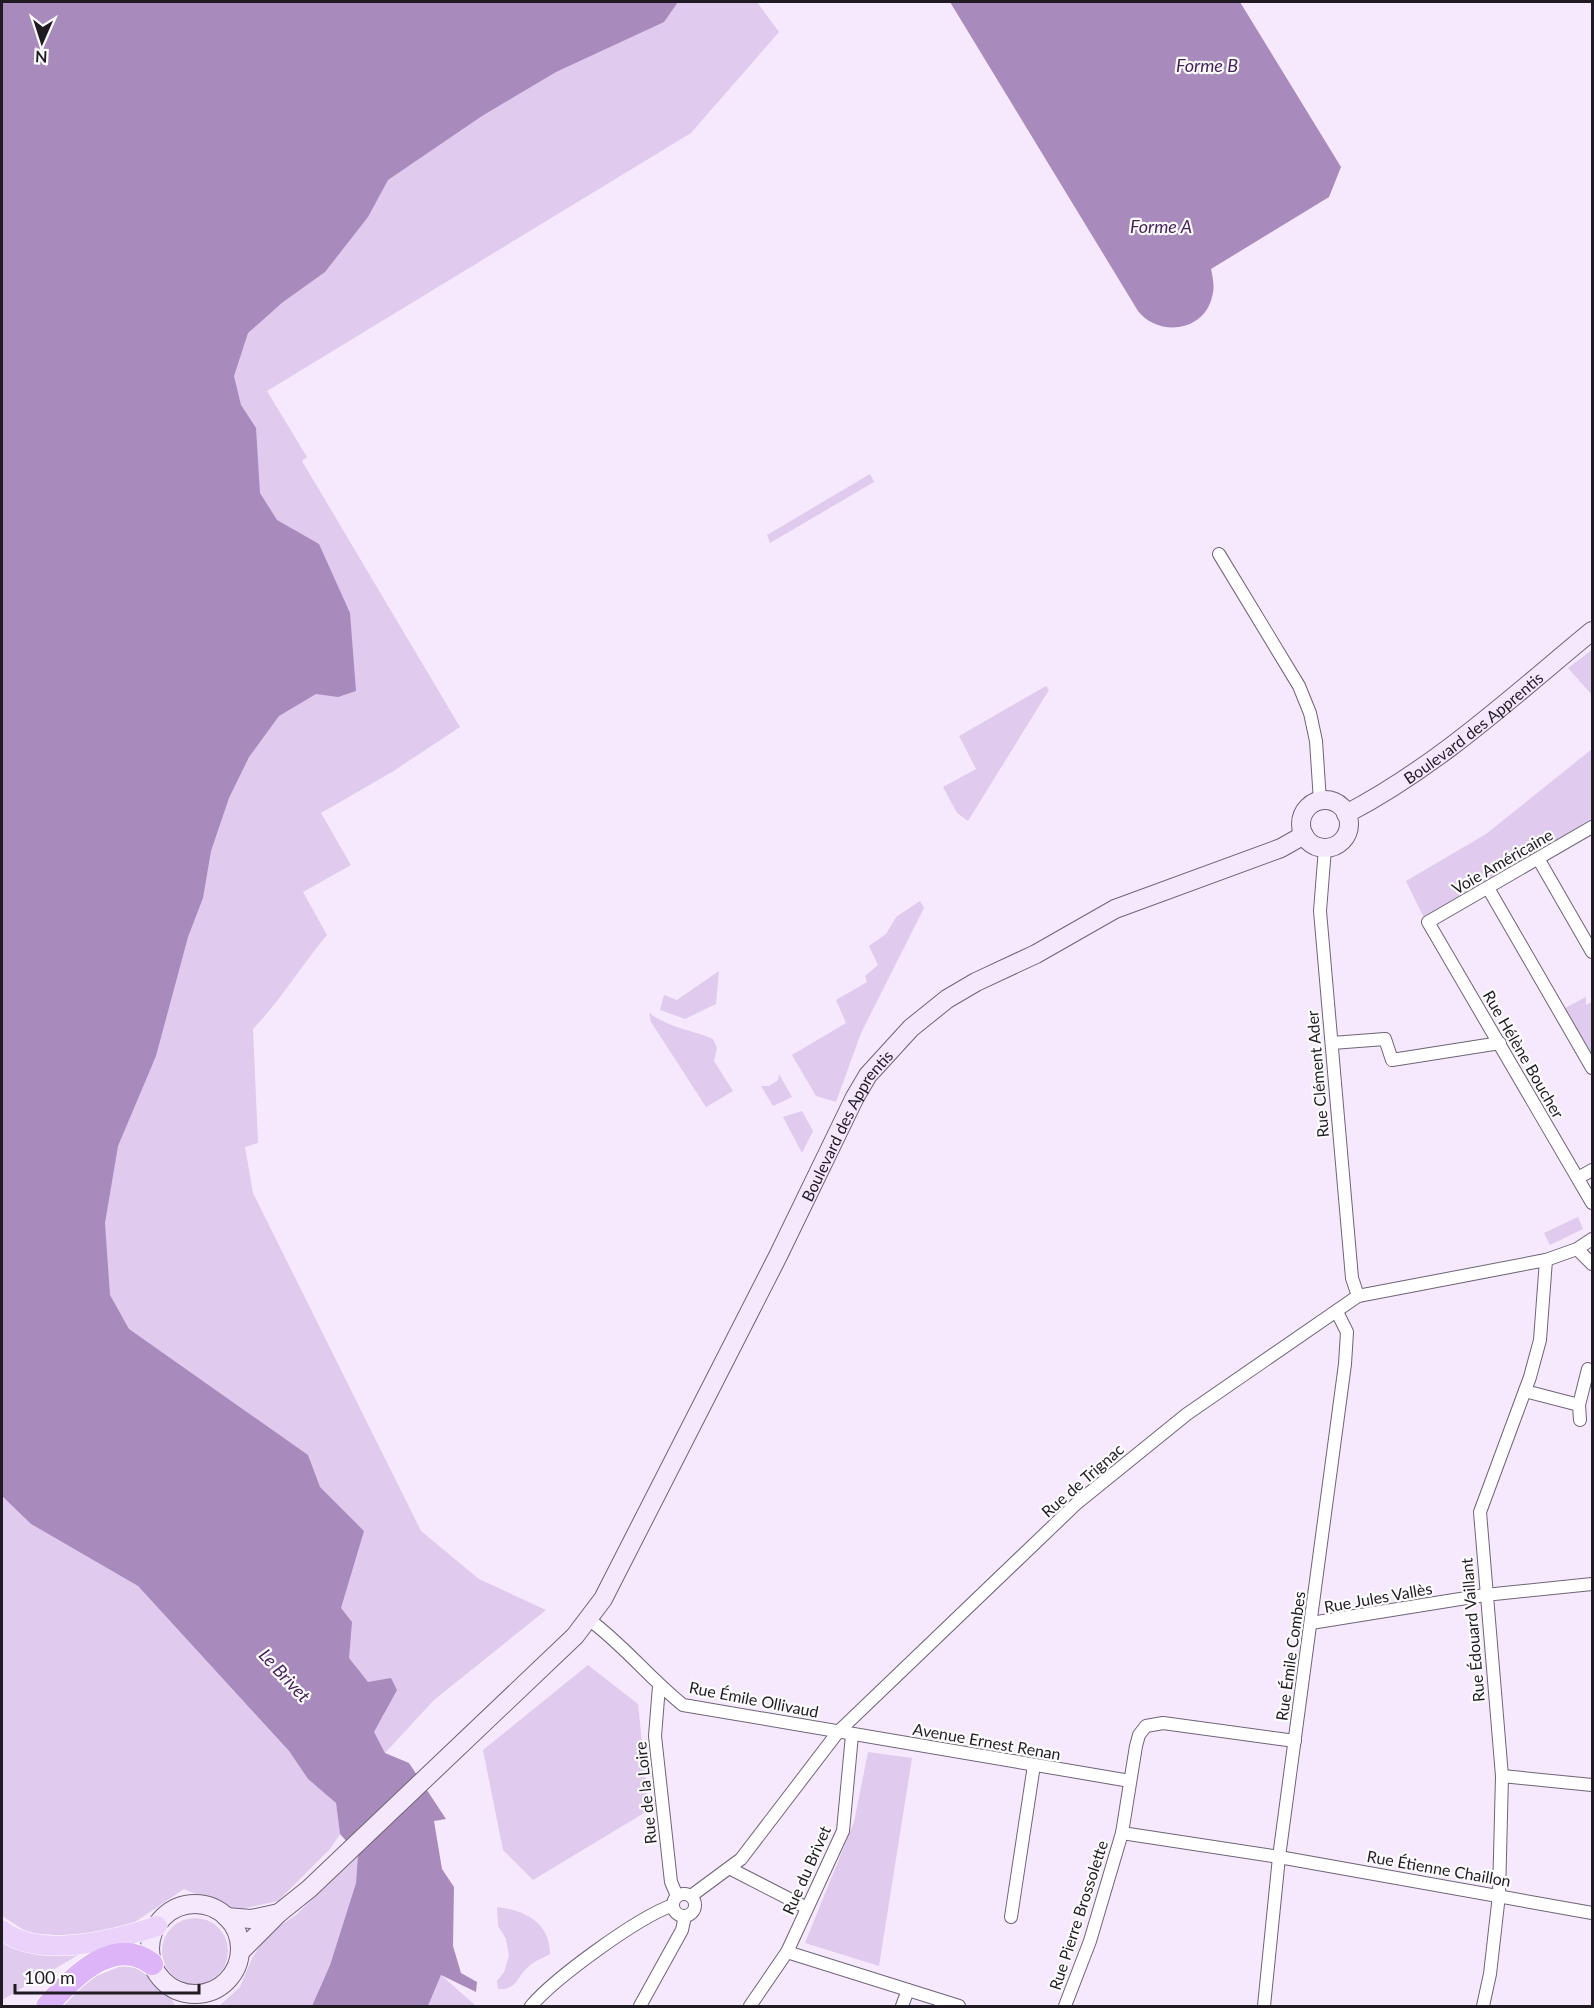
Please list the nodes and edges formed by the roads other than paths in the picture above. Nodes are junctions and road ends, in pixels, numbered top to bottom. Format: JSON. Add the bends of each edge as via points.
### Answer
{"nodes":[{"id":1,"x":1219,"y":554,"type":"dead end"},
{"id":2,"x":1593,"y":631,"type":"edge"},
{"id":3,"x":1320,"y":801,"type":"junction"},
{"id":4,"x":1346,"y":814,"type":"junction"},
{"id":5,"x":1592,"y":828,"type":"edge"},
{"id":6,"x":1304,"y":835,"type":"junction"},
{"id":7,"x":1325,"y":848,"type":"junction"},
{"id":8,"x":1539,"y":860,"type":"junction"},
{"id":9,"x":1488,"y":888,"type":"junction"},
{"id":10,"x":1428,"y":922,"type":"joint"},
{"id":11,"x":1593,"y":952,"type":"edge"},
{"id":12,"x":1332,"y":1043,"type":"junction"},
{"id":13,"x":1500,"y":1043,"type":"junction"},
{"id":14,"x":1593,"y":1068,"type":"edge"},
{"id":15,"x":1593,"y":1170,"type":"edge"},
{"id":16,"x":1578,"y":1178,"type":"junction"},
{"id":17,"x":1593,"y":1203,"type":"edge"},
{"id":18,"x":1593,"y":1239,"type":"edge"},
{"id":19,"x":1577,"y":1250,"type":"junction"},
{"id":20,"x":1546,"y":1260,"type":"junction"},
{"id":21,"x":1593,"y":1264,"type":"edge"},
{"id":22,"x":1358,"y":1296,"type":"junction"},
{"id":23,"x":1337,"y":1312,"type":"junction"},
{"id":24,"x":1588,"y":1369,"type":"dead end"},
{"id":25,"x":1525,"y":1391,"type":"junction"},
{"id":26,"x":1579,"y":1405,"type":"junction"},
{"id":27,"x":1580,"y":1420,"type":"dead end"},
{"id":28,"x":1593,"y":1584,"type":"edge"},
{"id":29,"x":1485,"y":1596,"type":"junction"},
{"id":30,"x":588,"y":1618,"type":"junction"},
{"id":31,"x":1311,"y":1623,"type":"junction"},
{"id":32,"x":659,"y":1686,"type":"junction"},
{"id":33,"x":838,"y":1732,"type":"junction"},
{"id":34,"x":852,"y":1735,"type":"junction"},
{"id":35,"x":1295,"y":1741,"type":"junction"},
{"id":36,"x":1034,"y":1766,"type":"junction"},
{"id":37,"x":1502,"y":1776,"type":"junction"},
{"id":38,"x":1130,"y":1781,"type":"junction"},
{"id":39,"x":1593,"y":1785,"type":"edge"},
{"id":40,"x":1122,"y":1833,"type":"junction"},
{"id":41,"x":1279,"y":1857,"type":"junction"},
{"id":42,"x":731,"y":1869,"type":"junction"},
{"id":43,"x":1499,"y":1895,"type":"junction"},
{"id":44,"x":691,"y":1896,"type":"junction"},
{"id":45,"x":675,"y":1900,"type":"junction"},
{"id":46,"x":807,"y":1908,"type":"junction"},
{"id":47,"x":279,"y":1913,"type":"junction"},
{"id":48,"x":1593,"y":1913,"type":"edge"},
{"id":49,"x":685,"y":1916,"type":"junction"},
{"id":50,"x":226,"y":1917,"type":"junction"},
{"id":51,"x":1011,"y":1917,"type":"dead end"},
{"id":52,"x":157,"y":1926,"type":"junction"},
{"id":53,"x":2,"y":1930,"type":"edge"},
{"id":54,"x":240,"y":1952,"type":"junction"},
{"id":55,"x":787,"y":1952,"type":"junction"},
{"id":56,"x":152,"y":1964,"type":"junction"},
{"id":57,"x":174,"y":1989,"type":"junction"},
{"id":58,"x":216,"y":1989,"type":"junction"},
{"id":59,"x":908,"y":1990,"type":"junction"},
{"id":60,"x":47,"y":2007,"type":"edge"},
{"id":61,"x":181,"y":2007,"type":"edge"},
{"id":62,"x":200,"y":2007,"type":"edge"},
{"id":63,"x":531,"y":2007,"type":"edge"},
{"id":64,"x":640,"y":2007,"type":"edge"},
{"id":65,"x":750,"y":2007,"type":"edge"},
{"id":66,"x":902,"y":2007,"type":"edge"},
{"id":67,"x":959,"y":2007,"type":"edge"},
{"id":68,"x":1065,"y":2007,"type":"edge"},
{"id":69,"x":1264,"y":2007,"type":"edge"},
{"id":70,"x":1483,"y":2007,"type":"edge"}],
"edges":[{"from":1,"to":3,"type":"street","via":[[1299,686],[1316,741]]},
{"from":2,"to":4,"type":"main road","name":"Boulevard des Apprentis","via":[[1494,715],[1420,771]]},
{"from":3,"to":4,"type":"main road","via":[[1336,803]]},
{"from":3,"to":6,"type":"main road","via":[[1303,814]]},
{"from":4,"to":7,"type":"main road","via":[[1345,837]]},
{"from":5,"to":8,"type":"street","name":"Voie Américaine"},
{"from":6,"to":7,"type":"main road","via":[[1312,844]]},
{"from":6,"to":30,"type":"main road","name":"Boulevard des Apprentis","via":[[1281,848],[1115,909],[947,999],[891,1048],[855,1097],[607,1590]]},
{"from":7,"to":12,"type":"street","name":"Rue Clément Ader","via":[[1320,911]]},
{"from":8,"to":9,"type":"street","name":"Voie Américaine"},
{"from":8,"to":11,"type":"street"},
{"from":9,"to":10,"type":"street","name":"Voie Américaine"},
{"from":9,"to":14,"type":"street"},
{"from":10,"to":13,"type":"street","name":"Rue Hélène Boucher"},
{"from":12,"to":13,"type":"street","via":[[1385,1039],[1392,1060]]},
{"from":12,"to":22,"type":"street","name":"Rue Clément Ader","via":[[1352,1278]]},
{"from":13,"to":16,"type":"street","name":"Rue Hélène Boucher"},
{"from":15,"to":16,"type":"street"},
{"from":16,"to":17,"type":"street","name":"Rue Hélène Boucher"},
{"from":18,"to":19,"type":"street","name":"Rue de Trignac"},
{"from":19,"to":20,"type":"street","name":"Rue de Trignac"},
{"from":19,"to":21,"type":"street"},
{"from":20,"to":22,"type":"street","name":"Rue de Trignac"},
{"from":20,"to":25,"type":"street","name":"Rue Édouard Vaillant","via":[[1540,1340]]},
{"from":22,"to":23,"type":"street","name":"Rue de Trignac"},
{"from":23,"to":31,"type":"street","name":"Rue Émile Combes","via":[[1347,1340]]},
{"from":23,"to":33,"type":"street","name":"Rue de Trignac","via":[[1187,1414],[1077,1503]]},
{"from":24,"to":26,"type":"street"},
{"from":25,"to":26,"type":"street"},
{"from":25,"to":29,"type":"street","name":"Rue Édouard Vaillant","via":[[1480,1512]]},
{"from":26,"to":27,"type":"street"},
{"from":28,"to":29,"type":"street","name":"Rue Jules Vallès"},
{"from":29,"to":31,"type":"street","name":"Rue Jules Vallès"},
{"from":29,"to":37,"type":"street","name":"Rue Édouard Vaillant"},
{"from":30,"to":32,"type":"street","name":"Rue Émile Ollivaud","via":[[622,1646]]},
{"from":30,"to":47,"type":"main road","name":"Boulevard des Apprentis","via":[[575,1636]]},
{"from":31,"to":35,"type":"street","name":"Rue Émile Combes"},
{"from":32,"to":33,"type":"street","name":"Rue Émile Ollivaud","via":[[683,1705]]},
{"from":32,"to":45,"type":"street","name":"Rue de la Loire","via":[[655,1736]]},
{"from":33,"to":34,"type":"street","name":"Avenue Ernest Renan"},
{"from":33,"to":42,"type":"street","name":"Rue de Trignac"},
{"from":34,"to":36,"type":"street","name":"Avenue Ernest Renan"},
{"from":34,"to":46,"type":"street","name":"Rue du Brivet","via":[[843,1831]]},
{"from":35,"to":38,"type":"street","name":"Rue Pierre Brossolette","via":[[1163,1723],[1146,1726],[1139,1735]]},
{"from":35,"to":41,"type":"street","name":"Rue Émile Combes"},
{"from":36,"to":38,"type":"street","name":"Avenue Ernest Renan"},
{"from":36,"to":51,"type":"street"},
{"from":37,"to":39,"type":"street"},
{"from":37,"to":43,"type":"street","name":"Rue Édouard Vaillant"},
{"from":38,"to":40,"type":"street","name":"Rue Pierre Brossolette"},
{"from":40,"to":41,"type":"street","name":"Rue Étienne Chaillon"},
{"from":40,"to":68,"type":"street","name":"Rue Pierre Brossolette","via":[[1090,1941]]},
{"from":41,"to":43,"type":"street","name":"Rue Étienne Chaillon"},
{"from":41,"to":69,"type":"street","name":"Rue Émile Combes"},
{"from":42,"to":44,"type":"street","name":"Rue de Trignac"},
{"from":42,"to":46,"type":"street"},
{"from":43,"to":48,"type":"street","name":"Rue Étienne Chaillon"},
{"from":43,"to":70,"type":"street","name":"Rue Édouard Vaillant"},
{"from":44,"to":45,"type":"street","via":[[684,1893]]},
{"from":44,"to":49,"type":"street","via":[[695,1906]]},
{"from":45,"to":49,"type":"street","via":[[678,1914]]},
{"from":45,"to":63,"type":"street","via":[[559,1981]]},
{"from":46,"to":55,"type":"street","name":"Rue du Brivet"},
{"from":47,"to":50,"type":"main road"},
{"from":47,"to":54,"type":"main road","name":"Boulevard des Apprentis"},
{"from":49,"to":64,"type":"street","via":[[682,1930]]},
{"from":50,"to":52,"type":"main road","via":[[198,1905],[183,1906]]},
{"from":50,"to":54,"type":"main road","via":[[236,1933]]},
{"from":52,"to":53,"type":"main road","via":[[109,1941],[40,1945],[9,1936]]},
{"from":52,"to":56,"type":"main road","via":[[151,1938]]},
{"from":54,"to":58,"type":"main road","via":[[233,1973]]},
{"from":55,"to":59,"type":"street"},
{"from":55,"to":65,"type":"street","name":"Rue du Brivet"},
{"from":56,"to":57,"type":"main road"},
{"from":56,"to":60,"type":"highway","via":[[142,1956],[128,1953],[101,1960],[73,1980]]},
{"from":57,"to":58,"type":"main road","via":[[187,1994]]},
{"from":57,"to":61,"type":"main road"},
{"from":58,"to":62,"type":"main road"},
{"from":59,"to":66,"type":"street"},
{"from":59,"to":67,"type":"street"}]}
